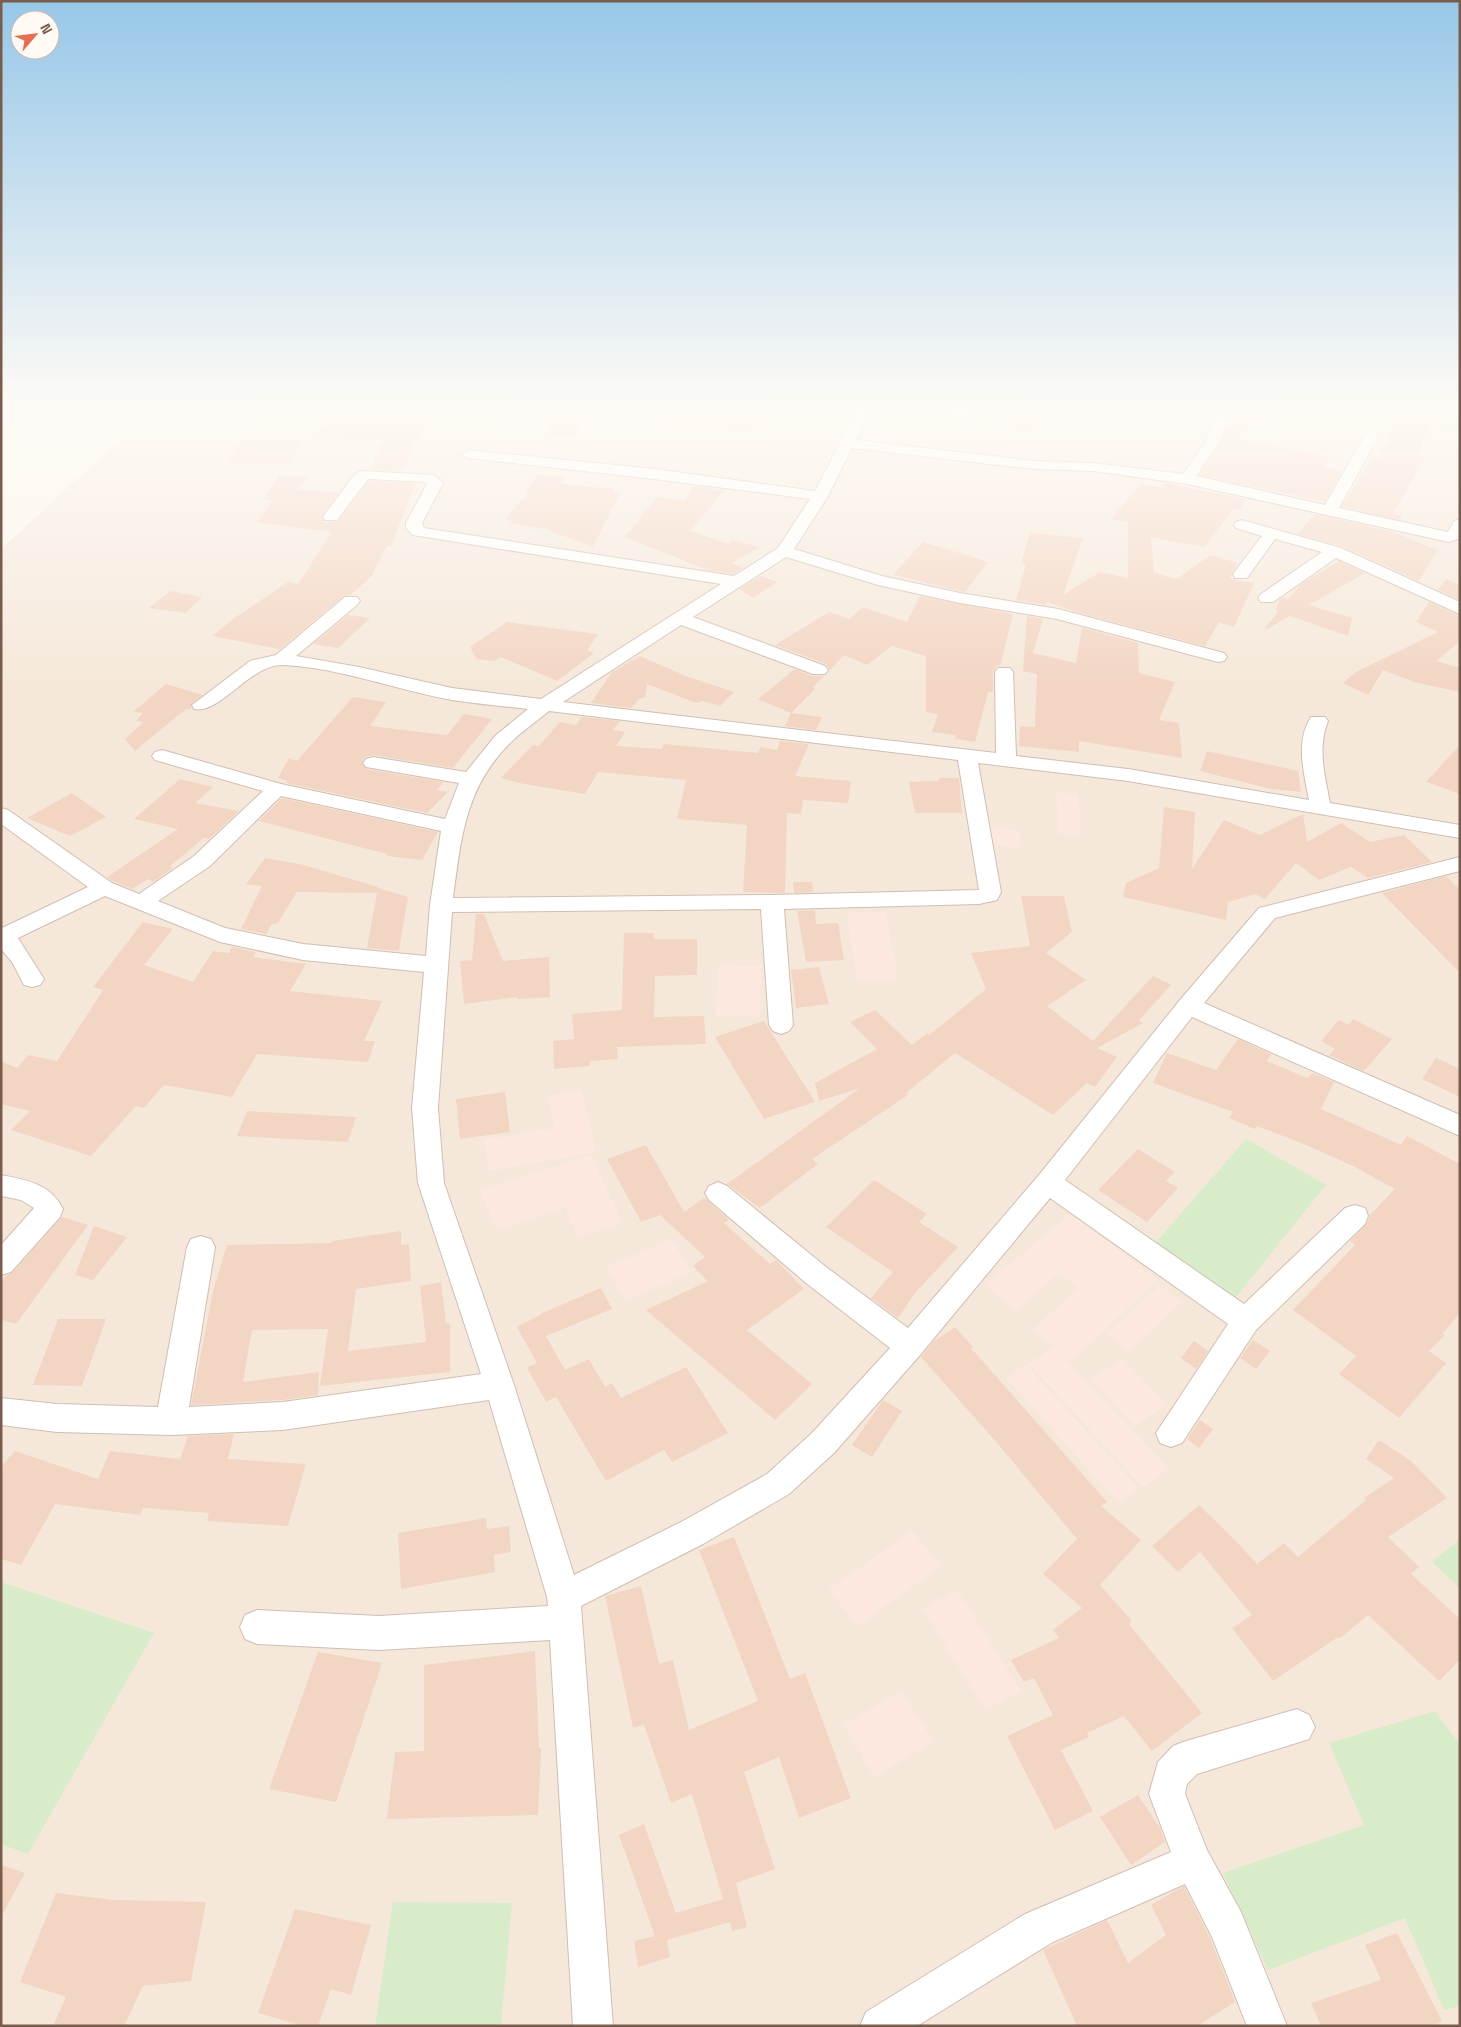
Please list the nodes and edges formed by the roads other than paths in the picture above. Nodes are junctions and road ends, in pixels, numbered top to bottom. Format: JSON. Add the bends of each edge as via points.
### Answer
{"nodes":[{"id":1,"x":344,"y":500,"type":"edge"},
{"id":2,"x":426,"y":500,"type":"edge"},
{"id":3,"x":818,"y":500,"type":"edge"},
{"id":4,"x":1282,"y":500,"type":"edge"},
{"id":5,"x":1336,"y":500,"type":"edge"},
{"id":6,"x":1330,"y":510,"type":"junction"},
{"id":7,"x":331,"y":518,"type":"dead end"},
{"id":8,"x":1460,"y":524,"type":"edge"},
{"id":9,"x":1242,"y":525,"type":"dead end"},
{"id":10,"x":1272,"y":533,"type":"junction"},
{"id":11,"x":784,"y":551,"type":"junction"},
{"id":12,"x":1336,"y":551,"type":"junction"},
{"id":13,"x":1241,"y":574,"type":"dead end"},
{"id":14,"x":736,"y":581,"type":"junction"},
{"id":15,"x":1266,"y":598,"type":"dead end"},
{"id":16,"x":351,"y":601,"type":"dead end"},
{"id":17,"x":1460,"y":609,"type":"edge"},
{"id":18,"x":679,"y":618,"type":"junction"},
{"id":19,"x":1218,"y":657,"type":"dead end"},
{"id":20,"x":282,"y":659,"type":"junction"},
{"id":21,"x":819,"y":670,"type":"dead end"},
{"id":22,"x":1004,"y":672,"type":"dead end"},
{"id":23,"x":546,"y":704,"type":"junction"},
{"id":24,"x":201,"y":705,"type":"dead end"},
{"id":25,"x":1318,"y":721,"type":"dead end"},
{"id":26,"x":162,"y":756,"type":"dead end"},
{"id":27,"x":967,"y":756,"type":"junction"},
{"id":28,"x":1006,"y":760,"type":"junction"},
{"id":29,"x":373,"y":763,"type":"dead end"},
{"id":30,"x":470,"y":779,"type":"junction"},
{"id":31,"x":277,"y":789,"type":"junction"},
{"id":32,"x":1321,"y":808,"type":"junction"},
{"id":33,"x":1,"y":814,"type":"edge"},
{"id":34,"x":452,"y":827,"type":"junction"},
{"id":35,"x":1460,"y":832,"type":"edge"},
{"id":36,"x":1460,"y":864,"type":"edge"},
{"id":37,"x":104,"y":888,"type":"junction"},
{"id":38,"x":772,"y":902,"type":"junction"},
{"id":39,"x":141,"y":903,"type":"junction"},
{"id":40,"x":441,"y":905,"type":"junction"},
{"id":41,"x":436,"y":965,"type":"junction"},
{"id":42,"x":32,"y":979,"type":"dead end"},
{"id":43,"x":1188,"y":1006,"type":"junction"},
{"id":44,"x":781,"y":1026,"type":"dead end"},
{"id":45,"x":1460,"y":1126,"type":"edge"},
{"id":46,"x":1048,"y":1182,"type":"junction"},
{"id":47,"x":1,"y":1185,"type":"edge"},
{"id":48,"x":718,"y":1193,"type":"dead end"},
{"id":49,"x":1355,"y":1216,"type":"dead end"},
{"id":50,"x":202,"y":1247,"type":"dead end"},
{"id":51,"x":1,"y":1264,"type":"edge"},
{"id":52,"x":1246,"y":1321,"type":"junction"},
{"id":53,"x":910,"y":1346,"type":"junction"},
{"id":54,"x":499,"y":1385,"type":"junction"},
{"id":55,"x":1,"y":1411,"type":"edge"},
{"id":56,"x":170,"y":1421,"type":"junction"},
{"id":57,"x":1171,"y":1433,"type":"dead end"},
{"id":58,"x":565,"y":1610,"type":"junction"},
{"id":59,"x":257,"y":1627,"type":"dead end"},
{"id":60,"x":1297,"y":1727,"type":"dead end"},
{"id":61,"x":1193,"y":1860,"type":"junction"},
{"id":62,"x":593,"y":2026,"type":"edge"},
{"id":63,"x":880,"y":2026,"type":"edge"},
{"id":64,"x":1267,"y":2026,"type":"edge"}],
"edges":[{"from":1,"to":7,"type":"street"},
{"from":2,"to":14,"type":"street","via":[[414,523],[419,532]]},
{"from":3,"to":11,"type":"street"},
{"from":4,"to":6,"type":"street"},
{"from":5,"to":6,"type":"street"},
{"from":6,"to":8,"type":"street","via":[[1449,537],[1454,535]]},
{"from":9,"to":10,"type":"street"},
{"from":10,"to":12,"type":"street"},
{"from":10,"to":13,"type":"street"},
{"from":11,"to":14,"type":"street"},
{"from":11,"to":19,"type":"street","via":[[878,580],[1058,614]]},
{"from":12,"to":15,"type":"street"},
{"from":12,"to":17,"type":"street"},
{"from":14,"to":18,"type":"street"},
{"from":16,"to":20,"type":"street"},
{"from":18,"to":21,"type":"street"},
{"from":18,"to":23,"type":"street"},
{"from":20,"to":23,"type":"street","via":[[359,672],[452,694]]},
{"from":20,"to":24,"type":"street","via":[[256,665]]},
{"from":22,"to":28,"type":"street"},
{"from":23,"to":27,"type":"street"},
{"from":23,"to":30,"type":"street","via":[[503,739]]},
{"from":25,"to":32,"type":"street","via":[[1313,729],[1313,763]]},
{"from":26,"to":31,"type":"street"},
{"from":27,"to":28,"type":"street"},
{"from":27,"to":38,"type":"street","via":[[989,895]]},
{"from":28,"to":32,"type":"street","via":[[1128,775]]},
{"from":29,"to":30,"type":"street"},
{"from":30,"to":34,"type":"street"},
{"from":31,"to":34,"type":"street"},
{"from":31,"to":39,"type":"street","via":[[202,861]]},
{"from":32,"to":35,"type":"street"},
{"from":33,"to":37,"type":"street"},
{"from":34,"to":40,"type":"street"},
{"from":36,"to":43,"type":"street","via":[[1267,913]]},
{"from":37,"to":39,"type":"street"},
{"from":37,"to":42,"type":"street","via":[[10,933],[6,940]]},
{"from":38,"to":40,"type":"street"},
{"from":38,"to":44,"type":"street"},
{"from":39,"to":41,"type":"street","via":[[220,934],[303,952]]},
{"from":40,"to":41,"type":"street"},
{"from":41,"to":54,"type":"street","via":[[424,1108],[431,1183]]},
{"from":43,"to":45,"type":"street"},
{"from":43,"to":46,"type":"street"},
{"from":46,"to":52,"type":"street"},
{"from":46,"to":53,"type":"street"},
{"from":47,"to":51,"type":"street","via":[[27,1190],[45,1199],[50,1209]]},
{"from":48,"to":53,"type":"street","via":[[816,1275]]},
{"from":49,"to":52,"type":"street"},
{"from":50,"to":56,"type":"street"},
{"from":52,"to":57,"type":"street"},
{"from":53,"to":58,"type":"street","via":[[823,1443],[778,1484]]},
{"from":54,"to":56,"type":"street","via":[[282,1416]]},
{"from":54,"to":58,"type":"street"},
{"from":55,"to":56,"type":"street","via":[[57,1418]]},
{"from":58,"to":59,"type":"street","via":[[378,1633]]},
{"from":58,"to":62,"type":"street"},
{"from":60,"to":61,"type":"street","via":[[1186,1759],[1171,1775],[1167,1794]]},
{"from":61,"to":63,"type":"street","via":[[1039,1928]]},
{"from":61,"to":64,"type":"street","via":[[1227,1926]]}]}
